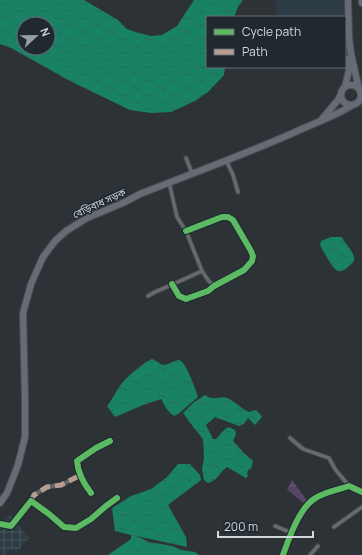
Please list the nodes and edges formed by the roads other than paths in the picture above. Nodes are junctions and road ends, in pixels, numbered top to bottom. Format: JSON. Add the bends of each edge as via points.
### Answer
{"nodes":[{"id":1,"x":346,"y":0,"type":"edge"},
{"id":2,"x":345,"y":87,"type":"junction"},
{"id":3,"x":361,"y":93,"type":"edge"},
{"id":4,"x":341,"y":94,"type":"junction"},
{"id":5,"x":353,"y":105,"type":"junction"},
{"id":6,"x":362,"y":107,"type":"edge"},
{"id":7,"x":320,"y":121,"type":"junction"},
{"id":8,"x":186,"y":158,"type":"dead end"},
{"id":9,"x":226,"y":160,"type":"junction"},
{"id":10,"x":192,"y":173,"type":"junction"},
{"id":11,"x":169,"y":182,"type":"junction"},
{"id":12,"x":238,"y":192,"type":"dead end"},
{"id":13,"x":186,"y":230,"type":"junction"},
{"id":14,"x":202,"y":271,"type":"junction"},
{"id":15,"x":172,"y":284,"type":"junction"},
{"id":16,"x":214,"y":286,"type":"junction"},
{"id":17,"x":148,"y":296,"type":"dead end"},
{"id":18,"x":290,"y":438,"type":"dead end"},
{"id":19,"x":110,"y":442,"type":"dead end"},
{"id":20,"x":81,"y":475,"type":"junction"},
{"id":21,"x":349,"y":486,"type":"junction"},
{"id":22,"x":362,"y":492,"type":"edge"},
{"id":23,"x":91,"y":493,"type":"dead end"},
{"id":24,"x":117,"y":498,"type":"dead end"},
{"id":25,"x":31,"y":501,"type":"junction"},
{"id":26,"x":0,"y":503,"type":"edge"},
{"id":27,"x":362,"y":507,"type":"edge"},
{"id":28,"x":0,"y":524,"type":"edge"},
{"id":29,"x":275,"y":526,"type":"dead end"},
{"id":30,"x":334,"y":527,"type":"dead end"},
{"id":31,"x":292,"y":533,"type":"junction"},
{"id":32,"x":318,"y":546,"type":"dead end"},
{"id":33,"x":283,"y":555,"type":"edge"},
{"id":34,"x":310,"y":555,"type":"edge"}],
"edges":[{"from":1,"to":2,"type":"highway","via":[[349,70]]},
{"from":1,"to":3,"type":"highway","via":[[351,54]]},
{"from":2,"to":3,"type":"highway","via":[[354,85]]},
{"from":2,"to":4,"type":"highway"},
{"from":3,"to":5,"type":"highway","via":[[360,101]]},
{"from":4,"to":5,"type":"highway","via":[[344,103]]},
{"from":4,"to":7,"type":"highway","name":"বেড়িবাধ সড়ক"},
{"from":5,"to":6,"type":"highway"},
{"from":5,"to":7,"type":"highway","name":"বেড়িবাধ সড়ক"},
{"from":7,"to":9,"type":"highway","name":"বেড়িবাধ সড়ক"},
{"from":8,"to":10,"type":"street"},
{"from":9,"to":10,"type":"highway","name":"বেড়িবাধ সড়ক"},
{"from":9,"to":12,"type":"street"},
{"from":10,"to":11,"type":"highway","name":"বেড়িবাধ সড়ক"},
{"from":11,"to":13,"type":"street","via":[[177,217]]},
{"from":11,"to":26,"type":"highway","name":"বেড়িবাধ সড়ক","via":[[98,212],[66,230],[43,257],[31,284],[23,312],[25,437],[18,465]]},
{"from":13,"to":14,"type":"street"},
{"from":13,"to":16,"type":"street","via":[[228,217],[233,220],[251,251],[252,261],[244,270]]},
{"from":14,"to":15,"type":"street"},
{"from":14,"to":16,"type":"street"},
{"from":15,"to":16,"type":"street","via":[[179,296],[186,299]]},
{"from":15,"to":17,"type":"street"},
{"from":18,"to":21,"type":"street","via":[[303,449],[329,458]]},
{"from":19,"to":20,"type":"street","via":[[77,461]]},
{"from":20,"to":23,"type":"street"},
{"from":20,"to":25,"type":"street","via":[[61,485],[47,487],[34,495]]},
{"from":21,"to":22,"type":"street"},
{"from":21,"to":31,"type":"street","via":[[314,498],[307,504]]},
{"from":24,"to":25,"type":"street","via":[[76,528],[64,527]]},
{"from":25,"to":28,"type":"street","via":[[11,526]]},
{"from":27,"to":30,"type":"street"},
{"from":29,"to":31,"type":"street"},
{"from":31,"to":33,"type":"street"},
{"from":32,"to":34,"type":"street"}]}
